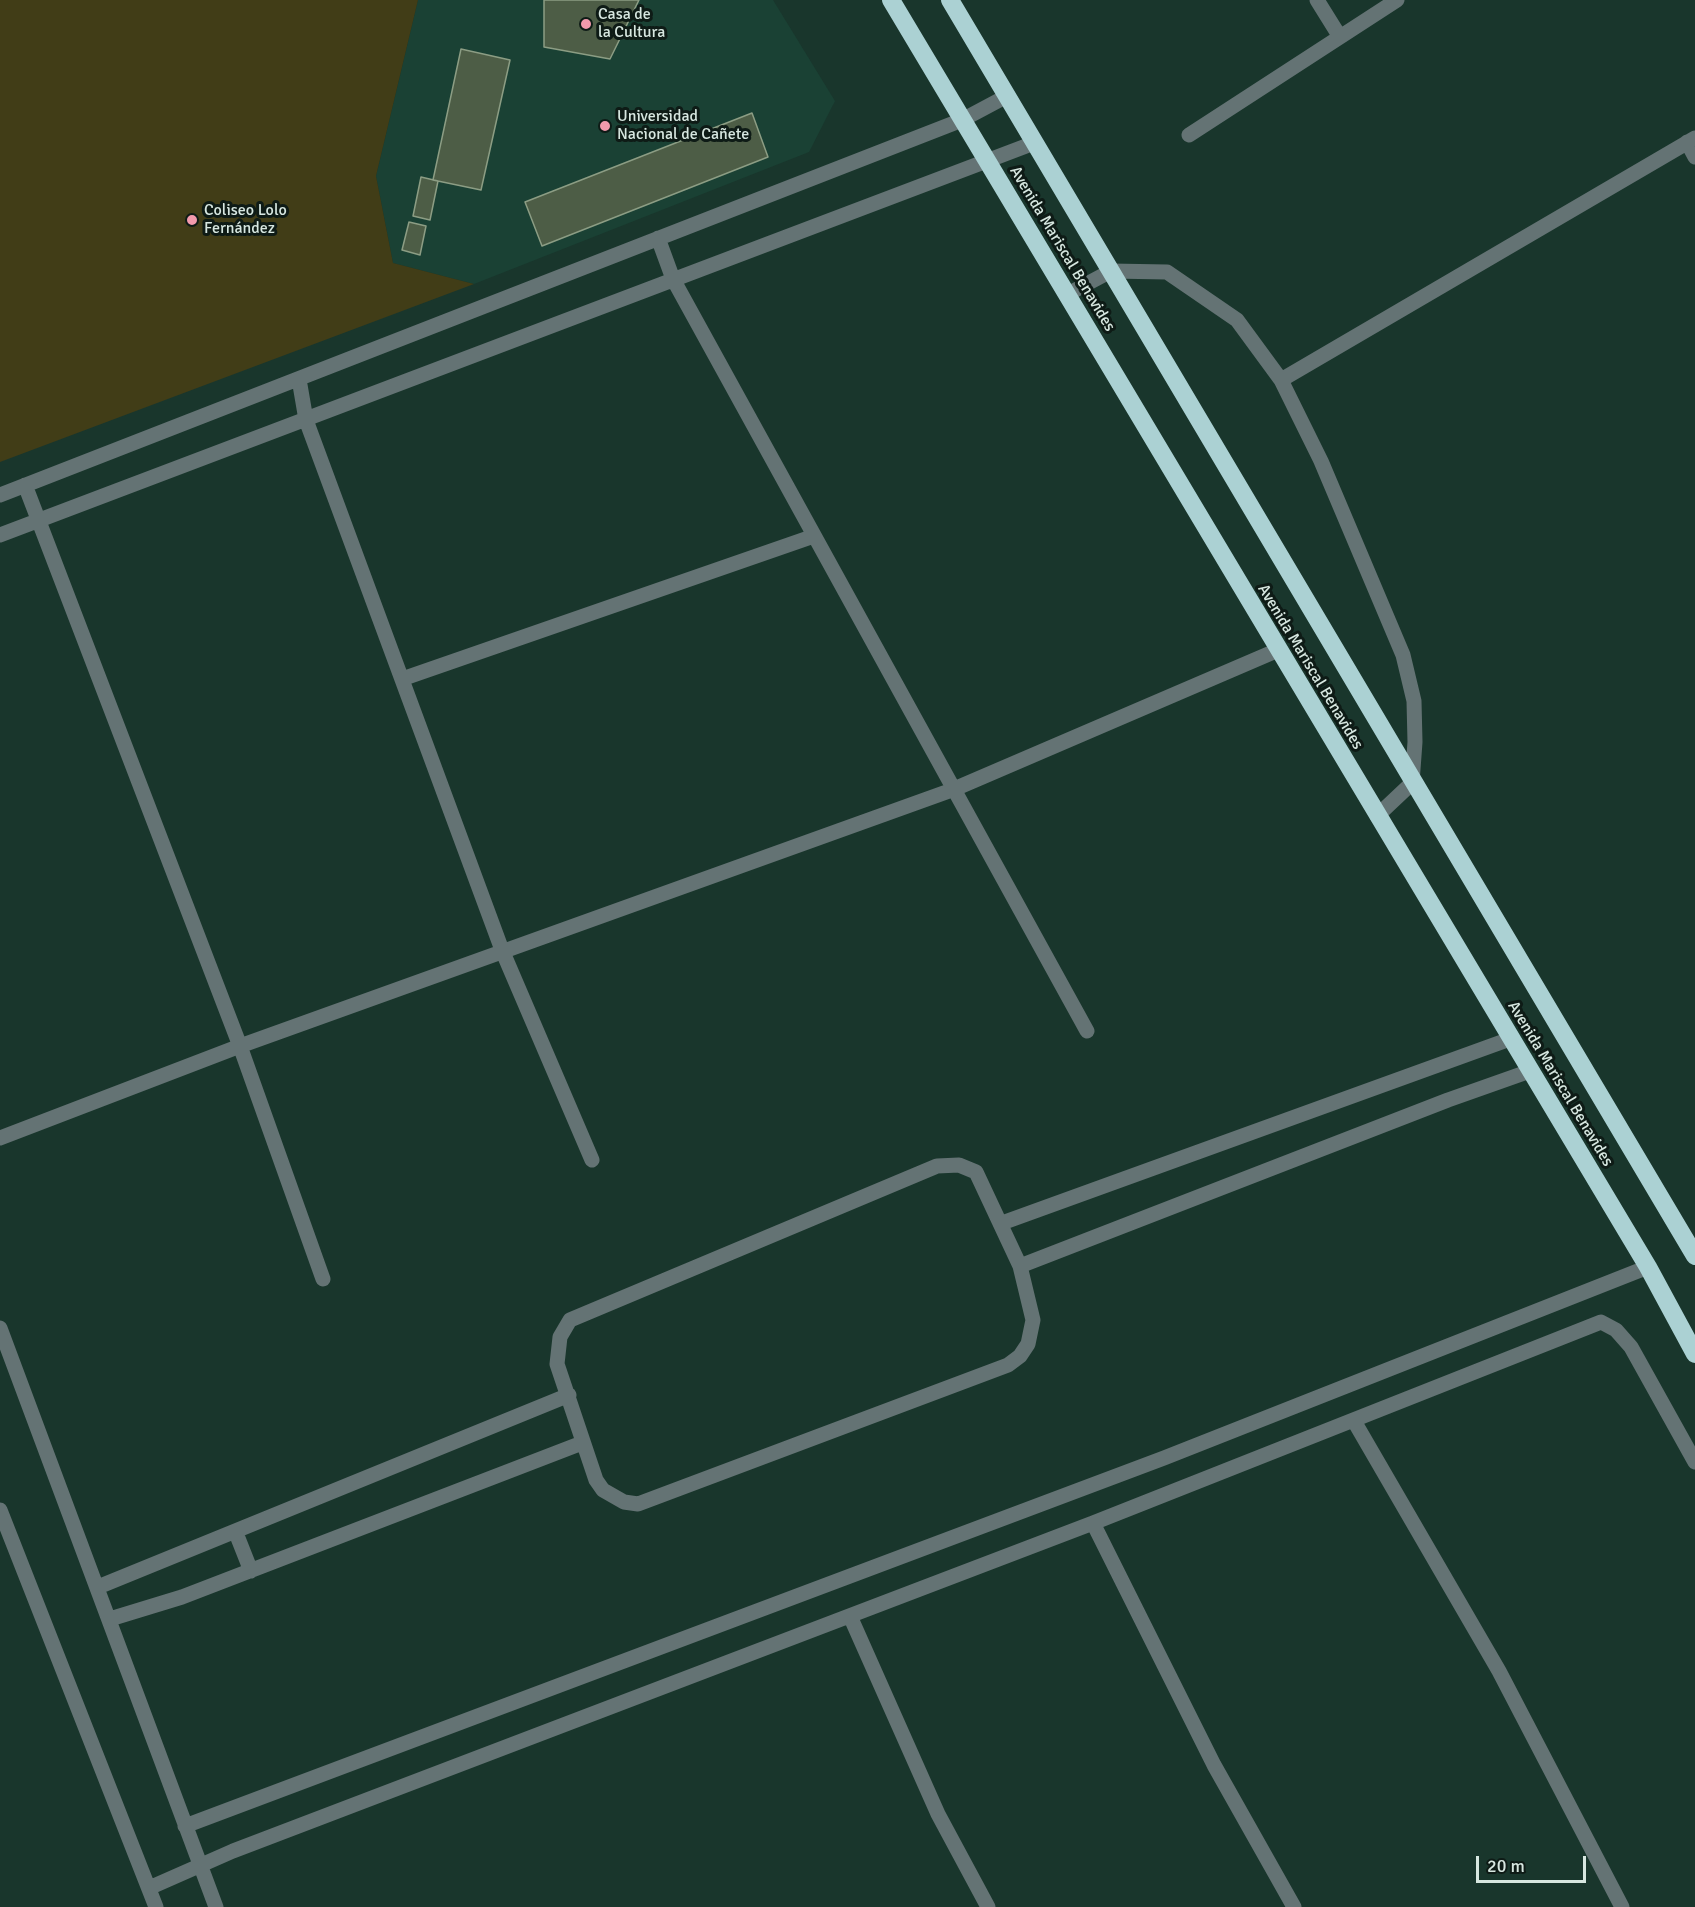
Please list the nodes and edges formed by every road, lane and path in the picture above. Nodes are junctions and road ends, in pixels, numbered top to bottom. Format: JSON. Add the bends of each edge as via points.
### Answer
{"nodes":[{"id":1,"x":891,"y":0,"type":"edge"},
{"id":2,"x":950,"y":0,"type":"edge"},
{"id":3,"x":1317,"y":0,"type":"edge"},
{"id":4,"x":1397,"y":0,"type":"edge"},
{"id":5,"x":1340,"y":37,"type":"junction"},
{"id":6,"x":1007,"y":96,"type":"junction"},
{"id":7,"x":962,"y":120,"type":"junction"},
{"id":8,"x":1189,"y":135,"type":"dead end"},
{"id":9,"x":1691,"y":140,"type":"edge"},
{"id":10,"x":1034,"y":143,"type":"junction"},
{"id":11,"x":1695,"y":158,"type":"edge"},
{"id":12,"x":987,"y":161,"type":"junction"},
{"id":13,"x":658,"y":238,"type":"junction"},
{"id":14,"x":1111,"y":271,"type":"junction"},
{"id":15,"x":673,"y":279,"type":"junction"},
{"id":16,"x":1066,"y":295,"type":"junction"},
{"id":17,"x":299,"y":379,"type":"junction"},
{"id":18,"x":1281,"y":380,"type":"junction"},
{"id":19,"x":306,"y":420,"type":"junction"},
{"id":20,"x":25,"y":485,"type":"junction"},
{"id":21,"x":0,"y":495,"type":"edge"},
{"id":22,"x":38,"y":519,"type":"junction"},
{"id":23,"x":0,"y":535,"type":"edge"},
{"id":24,"x":814,"y":536,"type":"junction"},
{"id":25,"x":1278,"y":650,"type":"junction"},
{"id":26,"x":402,"y":679,"type":"junction"},
{"id":27,"x":1412,"y":783,"type":"junction"},
{"id":28,"x":952,"y":790,"type":"junction"},
{"id":29,"x":1377,"y":816,"type":"junction"},
{"id":30,"x":502,"y":950,"type":"junction"},
{"id":31,"x":1088,"y":1031,"type":"dead end"},
{"id":32,"x":1510,"y":1039,"type":"junction"},
{"id":33,"x":240,"y":1046,"type":"junction"},
{"id":34,"x":1530,"y":1071,"type":"junction"},
{"id":35,"x":0,"y":1138,"type":"edge"},
{"id":36,"x":592,"y":1160,"type":"dead end"},
{"id":37,"x":1002,"y":1223,"type":"junction"},
{"id":38,"x":1695,"y":1256,"type":"edge"},
{"id":39,"x":1020,"y":1266,"type":"junction"},
{"id":40,"x":1648,"y":1267,"type":"junction"},
{"id":41,"x":323,"y":1279,"type":"dead end"},
{"id":42,"x":0,"y":1328,"type":"edge"},
{"id":43,"x":4,"y":1353,"type":"edge"},
{"id":44,"x":1695,"y":1354,"type":"edge"},
{"id":45,"x":569,"y":1395,"type":"junction"},
{"id":46,"x":1354,"y":1422,"type":"junction"},
{"id":47,"x":582,"y":1443,"type":"junction"},
{"id":48,"x":1695,"y":1462,"type":"edge"},
{"id":49,"x":0,"y":1510,"type":"edge"},
{"id":50,"x":1093,"y":1523,"type":"junction"},
{"id":51,"x":236,"y":1533,"type":"junction"},
{"id":52,"x":250,"y":1571,"type":"junction"},
{"id":53,"x":98,"y":1587,"type":"junction"},
{"id":54,"x":850,"y":1616,"type":"junction"},
{"id":55,"x":110,"y":1619,"type":"junction"},
{"id":56,"x":185,"y":1826,"type":"junction"},
{"id":57,"x":200,"y":1867,"type":"junction"},
{"id":58,"x":149,"y":1888,"type":"junction"},
{"id":59,"x":156,"y":1907,"type":"edge"},
{"id":60,"x":216,"y":1907,"type":"edge"},
{"id":61,"x":988,"y":1907,"type":"edge"},
{"id":62,"x":1294,"y":1907,"type":"edge"},
{"id":63,"x":1622,"y":1907,"type":"edge"}],
"edges":[{"from":1,"to":7,"type":"highway","name":"Avenida Mariscal Benavides"},
{"from":2,"to":6,"type":"highway","name":"Avenida Mariscal Benavides"},
{"from":3,"to":5,"type":"street"},
{"from":4,"to":5,"type":"street"},
{"from":5,"to":8,"type":"street"},
{"from":6,"to":7,"type":"street"},
{"from":6,"to":10,"type":"highway","name":"Avenida Mariscal Benavides"},
{"from":7,"to":12,"type":"highway","name":"Avenida Mariscal Benavides"},
{"from":7,"to":13,"type":"street"},
{"from":9,"to":11,"type":"street"},
{"from":9,"to":18,"type":"street"},
{"from":10,"to":12,"type":"street"},
{"from":10,"to":14,"type":"highway","name":"Avenida Mariscal Benavides"},
{"from":12,"to":15,"type":"street"},
{"from":12,"to":16,"type":"highway","name":"Avenida Mariscal Benavides"},
{"from":13,"to":15,"type":"street"},
{"from":13,"to":17,"type":"street"},
{"from":14,"to":16,"type":"street"},
{"from":14,"to":18,"type":"street","via":[[1167,272],[1237,320]]},
{"from":14,"to":27,"type":"highway","name":"Avenida Mariscal Benavides"},
{"from":15,"to":19,"type":"street"},
{"from":15,"to":24,"type":"street"},
{"from":16,"to":25,"type":"highway","name":"Avenida Mariscal Benavides"},
{"from":17,"to":19,"type":"street"},
{"from":17,"to":20,"type":"street"},
{"from":18,"to":27,"type":"street","via":[[1321,461],[1403,655],[1414,701]]},
{"from":19,"to":22,"type":"street"},
{"from":19,"to":26,"type":"street"},
{"from":20,"to":21,"type":"street"},
{"from":20,"to":22,"type":"street"},
{"from":22,"to":23,"type":"street"},
{"from":22,"to":33,"type":"street"},
{"from":24,"to":26,"type":"street"},
{"from":24,"to":28,"type":"street"},
{"from":25,"to":28,"type":"street"},
{"from":25,"to":29,"type":"highway","name":"Avenida Mariscal Benavides"},
{"from":26,"to":30,"type":"street"},
{"from":27,"to":29,"type":"street"},
{"from":27,"to":38,"type":"highway","name":"Avenida Mariscal Benavides"},
{"from":28,"to":30,"type":"street"},
{"from":28,"to":31,"type":"street"},
{"from":29,"to":32,"type":"highway","name":"Avenida Mariscal Benavides"},
{"from":30,"to":33,"type":"street"},
{"from":30,"to":36,"type":"street"},
{"from":32,"to":34,"type":"highway","name":"Avenida Mariscal Benavides"},
{"from":32,"to":37,"type":"street"},
{"from":33,"to":35,"type":"street"},
{"from":33,"to":41,"type":"street"},
{"from":34,"to":39,"type":"street"},
{"from":34,"to":40,"type":"highway","name":"Avenida Mariscal Benavides"},
{"from":37,"to":39,"type":"street"},
{"from":37,"to":45,"type":"street","via":[[976,1172],[959,1165],[937,1166],[570,1320],[561,1337],[557,1364]]},
{"from":39,"to":47,"type":"street","via":[[1031,1309],[1032,1332],[1020,1356],[1008,1365],[638,1504],[624,1502],[603,1490]]},
{"from":40,"to":44,"type":"highway","name":"Avenida Mariscal Benavides"},
{"from":40,"to":56,"type":"street","via":[[1164,1458]]},
{"from":42,"to":43,"type":"street"},
{"from":43,"to":53,"type":"street"},
{"from":45,"to":47,"type":"street"},
{"from":45,"to":51,"type":"street"},
{"from":46,"to":48,"type":"street","via":[[1601,1322],[1616,1330],[1631,1347]]},
{"from":46,"to":50,"type":"street"},
{"from":46,"to":63,"type":"street","via":[[1499,1671]]},
{"from":47,"to":52,"type":"street"},
{"from":49,"to":58,"type":"street"},
{"from":50,"to":54,"type":"street"},
{"from":50,"to":62,"type":"street","via":[[1214,1765]]},
{"from":51,"to":52,"type":"street"},
{"from":51,"to":53,"type":"street"},
{"from":52,"to":55,"type":"street"},
{"from":53,"to":55,"type":"street"},
{"from":54,"to":57,"type":"street","via":[[233,1851]]},
{"from":54,"to":61,"type":"street","via":[[938,1814]]},
{"from":55,"to":56,"type":"street"},
{"from":56,"to":57,"type":"street"},
{"from":57,"to":58,"type":"street"},
{"from":57,"to":60,"type":"street"},
{"from":58,"to":59,"type":"street"}]}
